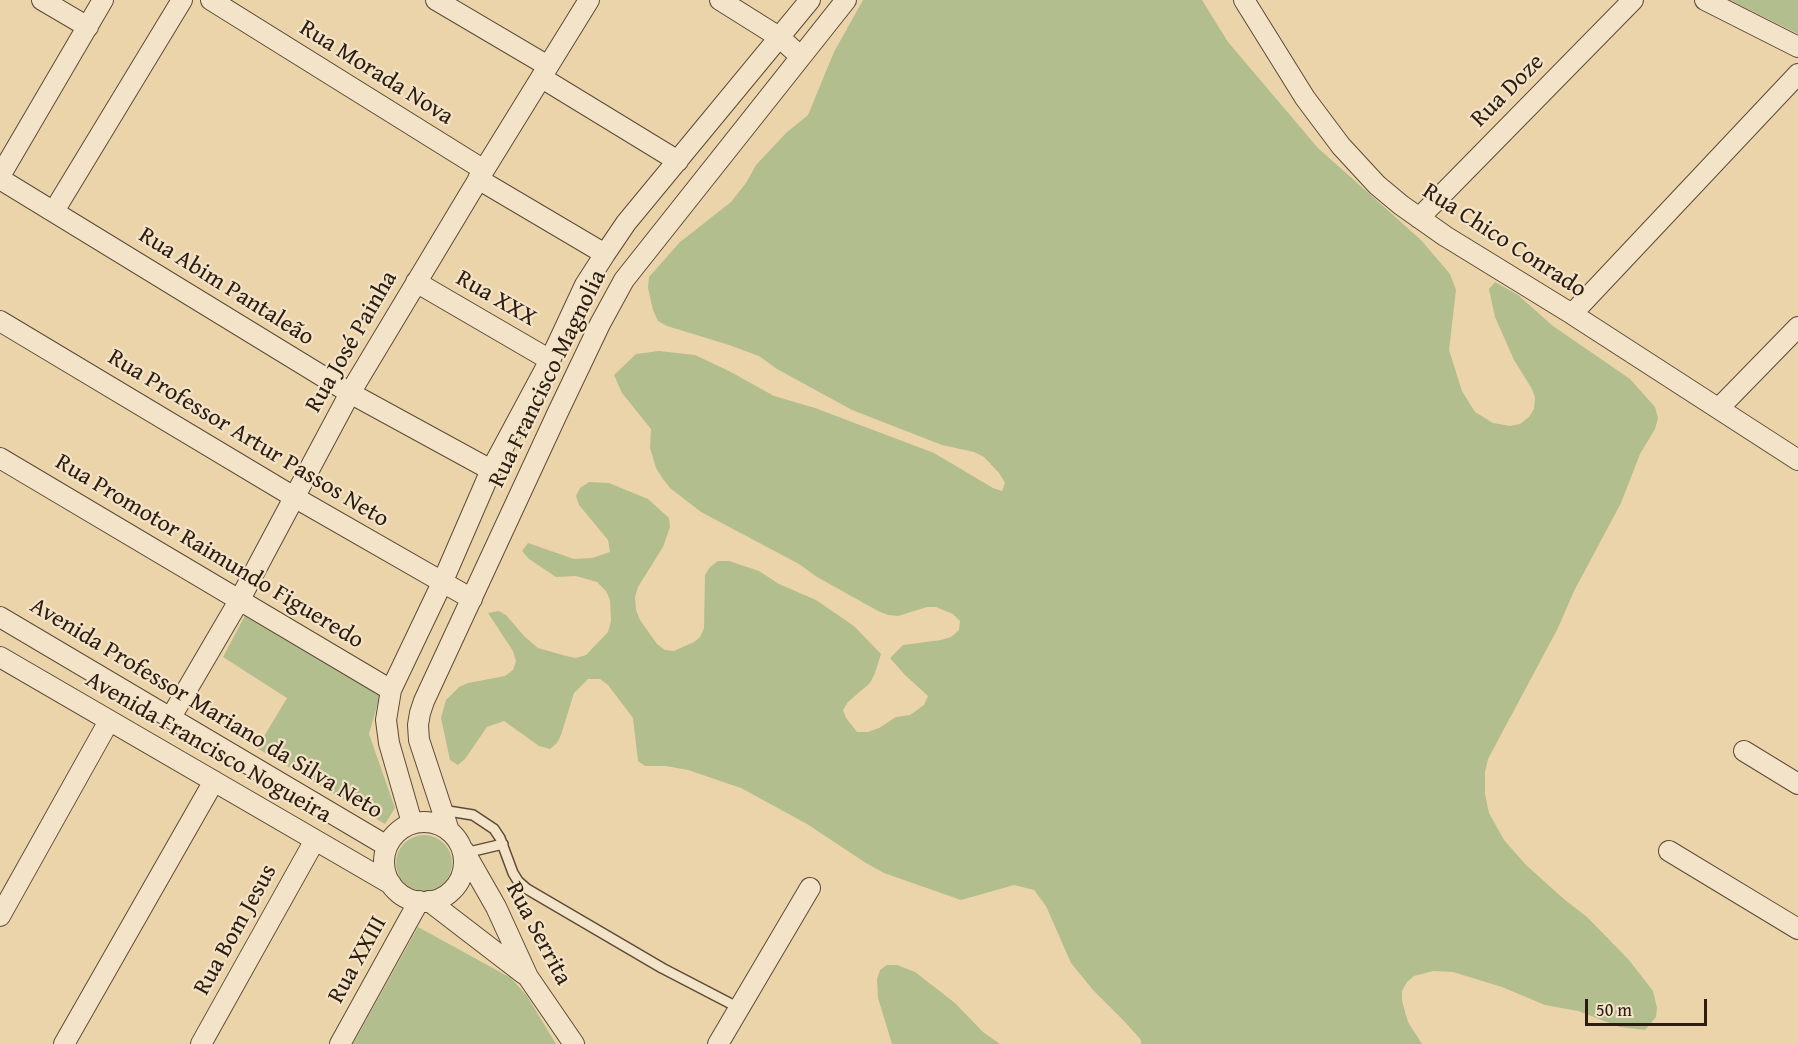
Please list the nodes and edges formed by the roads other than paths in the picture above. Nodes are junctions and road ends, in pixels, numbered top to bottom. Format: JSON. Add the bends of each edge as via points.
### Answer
{"nodes":[{"id":1,"x":42,"y":0,"type":"edge"},
{"id":2,"x":103,"y":0,"type":"edge"},
{"id":3,"x":182,"y":0,"type":"edge"},
{"id":4,"x":211,"y":0,"type":"edge"},
{"id":5,"x":436,"y":0,"type":"edge"},
{"id":6,"x":589,"y":0,"type":"edge"},
{"id":7,"x":720,"y":0,"type":"edge"},
{"id":8,"x":810,"y":0,"type":"edge"},
{"id":9,"x":846,"y":0,"type":"edge"},
{"id":10,"x":1244,"y":0,"type":"edge"},
{"id":11,"x":1633,"y":0,"type":"edge"},
{"id":12,"x":1705,"y":0,"type":"edge"},
{"id":13,"x":88,"y":27,"type":"junction"},
{"id":14,"x":778,"y":37,"type":"junction"},
{"id":15,"x":1798,"y":47,"type":"edge"},
{"id":16,"x":800,"y":56,"type":"junction"},
{"id":17,"x":545,"y":72,"type":"junction"},
{"id":18,"x":1798,"y":74,"type":"edge"},
{"id":19,"x":678,"y":160,"type":"junction"},
{"id":20,"x":481,"y":175,"type":"junction"},
{"id":21,"x":0,"y":177,"type":"edge"},
{"id":22,"x":54,"y":211,"type":"junction"},
{"id":23,"x":1419,"y":218,"type":"junction"},
{"id":24,"x":604,"y":254,"type":"junction"},
{"id":25,"x":416,"y":282,"type":"junction"},
{"id":26,"x":1572,"y":314,"type":"junction"},
{"id":27,"x":0,"y":321,"type":"edge"},
{"id":28,"x":1798,"y":327,"type":"edge"},
{"id":29,"x":550,"y":360,"type":"junction"},
{"id":30,"x":350,"y":393,"type":"junction"},
{"id":31,"x":1719,"y":408,"type":"junction"},
{"id":32,"x":0,"y":458,"type":"edge"},
{"id":33,"x":1798,"y":459,"type":"edge"},
{"id":34,"x":491,"y":470,"type":"junction"},
{"id":35,"x":294,"y":497,"type":"junction"},
{"id":36,"x":442,"y":583,"type":"junction"},
{"id":37,"x":240,"y":599,"type":"junction"},
{"id":38,"x":472,"y":599,"type":"junction"},
{"id":39,"x":0,"y":616,"type":"edge"},
{"id":40,"x":2,"y":663,"type":"edge"},
{"id":41,"x":391,"y":690,"type":"junction"},
{"id":42,"x":171,"y":717,"type":"junction"},
{"id":43,"x":109,"y":721,"type":"junction"},
{"id":44,"x":1744,"y":751,"type":"dead end"},
{"id":45,"x":214,"y":781,"type":"junction"},
{"id":46,"x":1798,"y":784,"type":"edge"},
{"id":47,"x":442,"y":810,"type":"junction"},
{"id":48,"x":412,"y":823,"type":"junction"},
{"id":49,"x":315,"y":840,"type":"junction"},
{"id":50,"x":458,"y":843,"type":"junction"},
{"id":51,"x":503,"y":844,"type":"junction"},
{"id":52,"x":387,"y":846,"type":"junction"},
{"id":53,"x":1669,"y":851,"type":"dead end"},
{"id":54,"x":391,"y":884,"type":"junction"},
{"id":55,"x":810,"y":888,"type":"dead end"},
{"id":56,"x":424,"y":901,"type":"junction"},
{"id":57,"x":0,"y":916,"type":"edge"},
{"id":58,"x":1798,"y":929,"type":"edge"},
{"id":59,"x":528,"y":977,"type":"junction"},
{"id":60,"x":739,"y":1008,"type":"junction"},
{"id":61,"x":64,"y":1044,"type":"edge"},
{"id":62,"x":201,"y":1044,"type":"edge"},
{"id":63,"x":340,"y":1044,"type":"edge"},
{"id":64,"x":574,"y":1044,"type":"edge"},
{"id":65,"x":718,"y":1044,"type":"edge"}],
"edges":[{"from":1,"to":13,"type":"street"},
{"from":2,"to":13,"type":"street"},
{"from":3,"to":22,"type":"street"},
{"from":4,"to":20,"type":"street","name":"Rua Morada Nova"},
{"from":5,"to":17,"type":"street"},
{"from":6,"to":17,"type":"street","name":"Rua José Painha"},
{"from":7,"to":14,"type":"street"},
{"from":8,"to":14,"type":"street","name":"Rua Francisco Magnolia"},
{"from":9,"to":16,"type":"street","name":"Rua Francisco Magnolia"},
{"from":10,"to":23,"type":"street","name":"Rua Chico Conrado","via":[[1305,98],[1341,146],[1377,185]]},
{"from":11,"to":23,"type":"street","name":"Rua Doze"},
{"from":12,"to":15,"type":"street"},
{"from":13,"to":21,"type":"street"},
{"from":14,"to":16,"type":"street"},
{"from":14,"to":19,"type":"street","name":"Rua Francisco Magnolia"},
{"from":16,"to":38,"type":"street","name":"Rua Francisco Magnolia","via":[[624,280]]},
{"from":17,"to":19,"type":"street"},
{"from":17,"to":20,"type":"street","name":"Rua José Painha"},
{"from":18,"to":26,"type":"street"},
{"from":19,"to":24,"type":"street","name":"Rua Francisco Magnolia"},
{"from":20,"to":24,"type":"street","name":"Rua Morada Nova"},
{"from":20,"to":25,"type":"street","name":"Rua José Painha"},
{"from":21,"to":22,"type":"street","name":"Rua Abim Pantaleão"},
{"from":22,"to":30,"type":"street","name":"Rua Abim Pantaleão"},
{"from":23,"to":26,"type":"street","name":"Rua Chico Conrado"},
{"from":24,"to":29,"type":"street","name":"Rua Francisco Magnolia"},
{"from":25,"to":29,"type":"street","name":"Rua XXX"},
{"from":25,"to":30,"type":"street","name":"Rua José Painha"},
{"from":26,"to":31,"type":"street","name":"Rua Chico Conrado"},
{"from":27,"to":35,"type":"street","name":"Rua Professor Artur Passos Neto"},
{"from":28,"to":31,"type":"street"},
{"from":29,"to":34,"type":"street","name":"Rua Francisco Magnolia"},
{"from":30,"to":34,"type":"street","name":"Rua Abim Pantaleão"},
{"from":30,"to":35,"type":"street","name":"Rua José Painha"},
{"from":31,"to":33,"type":"street","name":"Rua Chico Conrado"},
{"from":32,"to":37,"type":"street","name":"Rua Promotor Raimundo Figueredo"},
{"from":34,"to":36,"type":"street","name":"Rua Francisco Magnolia"},
{"from":35,"to":36,"type":"street","name":"Rua Professor Artur Passos Neto"},
{"from":35,"to":37,"type":"street","name":"Rua José Painha"},
{"from":36,"to":38,"type":"street","name":"Rua Professor Artur Passos Neto"},
{"from":36,"to":41,"type":"street","name":"Rua Francisco Magnolia"},
{"from":37,"to":41,"type":"street","name":"Rua Promotor Raimundo Figueredo"},
{"from":37,"to":42,"type":"street","name":"Rua José Painha"},
{"from":38,"to":47,"type":"street","name":"Rua Francisco Magnolia","via":[[424,701],[418,725],[422,753]]},
{"from":39,"to":42,"type":"street","name":"Avenida Professor Mariano da Silva Neto"},
{"from":40,"to":43,"type":"street","name":"Avenida Francisco Nogueira"},
{"from":41,"to":48,"type":"street","name":"Rua Francisco Magnolia","via":[[386,720],[389,743]]},
{"from":42,"to":52,"type":"street","name":"Avenida Professor Mariano da Silva Neto"},
{"from":43,"to":45,"type":"street","name":"Avenida Francisco Nogueira"},
{"from":43,"to":57,"type":"street"},
{"from":44,"to":46,"type":"street"},
{"from":45,"to":49,"type":"street","name":"Avenida Francisco Nogueira"},
{"from":45,"to":61,"type":"street"},
{"from":47,"to":50,"type":"street","name":"Rua Francisco Magnolia"},
{"from":47,"to":51,"type":"lane","via":[[485,821]]},
{"from":48,"to":50,"type":"street","via":[[438,824]]},
{"from":48,"to":52,"type":"street","via":[[393,836]]},
{"from":49,"to":54,"type":"street","name":"Avenida Francisco Nogueira"},
{"from":49,"to":62,"type":"street","name":"Rua Bom Jesus"},
{"from":50,"to":51,"type":"lane"},
{"from":50,"to":56,"type":"street","via":[[464,863],[459,881],[446,895]]},
{"from":50,"to":59,"type":"street","name":"Rua Serrita","via":[[496,907]]},
{"from":51,"to":60,"type":"lane","via":[[513,873],[527,889]]},
{"from":52,"to":54,"type":"street","via":[[385,872]]},
{"from":53,"to":58,"type":"street"},
{"from":54,"to":56,"type":"street","via":[[408,898]]},
{"from":55,"to":60,"type":"street"},
{"from":56,"to":59,"type":"street"},
{"from":56,"to":63,"type":"street","name":"Rua XXIII"},
{"from":59,"to":64,"type":"street","name":"Rua Serrita"},
{"from":60,"to":65,"type":"street"}]}
